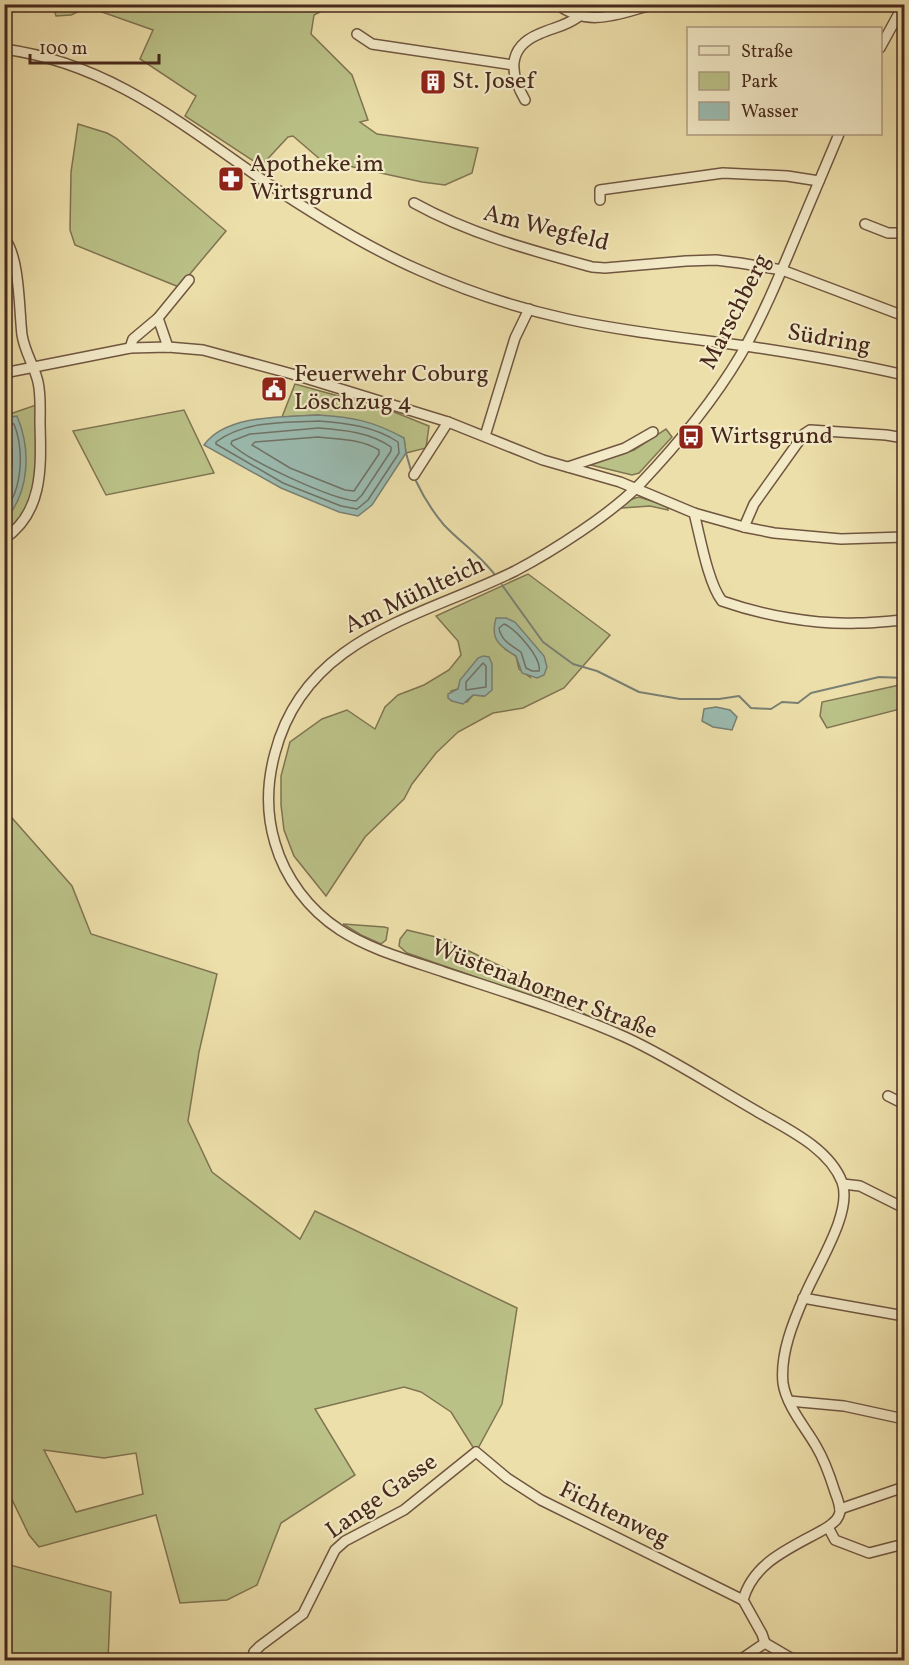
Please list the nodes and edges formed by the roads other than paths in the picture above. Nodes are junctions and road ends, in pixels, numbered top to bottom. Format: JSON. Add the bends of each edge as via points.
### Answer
{"nodes":[{"id":1,"x":557,"y":4,"type":"edge"},
{"id":2,"x":655,"y":4,"type":"edge"},
{"id":3,"x":904,"y":4,"type":"edge"},
{"id":4,"x":578,"y":17,"type":"junction"},
{"id":5,"x":357,"y":34,"type":"dead end"},
{"id":6,"x":882,"y":44,"type":"edge"},
{"id":7,"x":4,"y":49,"type":"edge"},
{"id":8,"x":513,"y":65,"type":"junction"},
{"id":9,"x":525,"y":100,"type":"dead end"},
{"id":10,"x":839,"y":135,"type":"edge"},
{"id":11,"x":819,"y":181,"type":"junction"},
{"id":12,"x":600,"y":200,"type":"dead end"},
{"id":13,"x":414,"y":203,"type":"dead end"},
{"id":14,"x":865,"y":225,"type":"dead end"},
{"id":15,"x":904,"y":233,"type":"edge"},
{"id":16,"x":4,"y":238,"type":"edge"},
{"id":17,"x":782,"y":270,"type":"junction"},
{"id":18,"x":189,"y":280,"type":"dead end"},
{"id":19,"x":529,"y":309,"type":"junction"},
{"id":20,"x":904,"y":316,"type":"edge"},
{"id":21,"x":158,"y":318,"type":"junction"},
{"id":22,"x":746,"y":346,"type":"junction"},
{"id":23,"x":168,"y":347,"type":"junction"},
{"id":24,"x":130,"y":348,"type":"junction"},
{"id":25,"x":33,"y":367,"type":"junction"},
{"id":26,"x":4,"y":373,"type":"edge"},
{"id":27,"x":904,"y":375,"type":"edge"},
{"id":28,"x":448,"y":422,"type":"junction"},
{"id":29,"x":653,"y":432,"type":"dead end"},
{"id":30,"x":485,"y":436,"type":"junction"},
{"id":31,"x":904,"y":438,"type":"edge"},
{"id":32,"x":568,"y":467,"type":"junction"},
{"id":33,"x":414,"y":475,"type":"dead end"},
{"id":34,"x":635,"y":489,"type":"junction"},
{"id":35,"x":694,"y":513,"type":"junction"},
{"id":36,"x":744,"y":526,"type":"junction"},
{"id":37,"x":904,"y":537,"type":"edge"},
{"id":38,"x":4,"y":539,"type":"edge"},
{"id":39,"x":904,"y":620,"type":"edge"},
{"id":40,"x":279,"y":856,"type":"joint"},
{"id":41,"x":888,"y":1096,"type":"dead end"},
{"id":42,"x":904,"y":1104,"type":"edge"},
{"id":43,"x":843,"y":1184,"type":"junction"},
{"id":44,"x":904,"y":1208,"type":"edge"},
{"id":45,"x":803,"y":1298,"type":"junction"},
{"id":46,"x":904,"y":1316,"type":"edge"},
{"id":47,"x":789,"y":1401,"type":"junction"},
{"id":48,"x":904,"y":1419,"type":"edge"},
{"id":49,"x":476,"y":1452,"type":"joint"},
{"id":50,"x":904,"y":1487,"type":"edge"},
{"id":51,"x":840,"y":1509,"type":"junction"},
{"id":52,"x":828,"y":1527,"type":"junction"},
{"id":53,"x":900,"y":1545,"type":"dead end"},
{"id":54,"x":743,"y":1600,"type":"junction"},
{"id":55,"x":765,"y":1643,"type":"junction"},
{"id":56,"x":252,"y":1660,"type":"edge"},
{"id":57,"x":740,"y":1660,"type":"edge"},
{"id":58,"x":794,"y":1660,"type":"edge"}],
"edges":[{"from":1,"to":4,"type":"street"},
{"from":2,"to":4,"type":"street","via":[[603,17]]},
{"from":3,"to":6,"type":"street"},
{"from":4,"to":8,"type":"street","via":[[527,41]]},
{"from":5,"to":8,"type":"street","via":[[372,44]]},
{"from":7,"to":19,"type":"street","via":[[49,58],[108,80],[179,121],[338,228],[417,270]]},
{"from":8,"to":9,"type":"street","via":[[515,84]]},
{"from":10,"to":11,"type":"street","name":"Marschberg"},
{"from":11,"to":12,"type":"street","via":[[723,173],[600,190]]},
{"from":11,"to":17,"type":"street","name":"Marschberg"},
{"from":13,"to":17,"type":"street","name":"Am Wegfeld","via":[[488,237],[592,267],[716,260]]},
{"from":14,"to":15,"type":"street"},
{"from":16,"to":25,"type":"street","via":[[13,252],[24,345]]},
{"from":17,"to":20,"type":"street","name":"Am Wegfeld"},
{"from":17,"to":22,"type":"street","name":"Marschberg"},
{"from":18,"to":21,"type":"street"},
{"from":19,"to":22,"type":"street","via":[[567,319]]},
{"from":19,"to":30,"type":"street","via":[[515,338]]},
{"from":21,"to":23,"type":"street"},
{"from":21,"to":24,"type":"street","via":[[133,339]]},
{"from":22,"to":27,"type":"street","name":"Südring"},
{"from":22,"to":34,"type":"street","name":"Marschberg","via":[[698,417]]},
{"from":23,"to":24,"type":"street"},
{"from":23,"to":28,"type":"street","via":[[216,353]]},
{"from":24,"to":25,"type":"street"},
{"from":25,"to":26,"type":"street"},
{"from":25,"to":38,"type":"street","via":[[39,390],[41,447],[37,489],[24,521]]},
{"from":28,"to":30,"type":"street"},
{"from":28,"to":33,"type":"street"},
{"from":29,"to":32,"type":"street","via":[[626,448]]},
{"from":30,"to":32,"type":"street"},
{"from":31,"to":36,"type":"street","via":[[810,430],[754,504]]},
{"from":32,"to":34,"type":"street"},
{"from":34,"to":35,"type":"street"},
{"from":34,"to":40,"type":"street","name":"Am Mühlteich","via":[[541,556],[370,635],[317,675],[284,725],[271,767],[270,825]]},
{"from":35,"to":36,"type":"street"},
{"from":35,"to":39,"type":"street","via":[[712,582],[722,600],[782,616],[832,623]]},
{"from":36,"to":37,"type":"street","via":[[841,539]]},
{"from":40,"to":43,"type":"street","name":"Wüstenahorner Straße","via":[[309,904],[353,937],[627,1038],[786,1128],[824,1156]]},
{"from":41,"to":42,"type":"street"},
{"from":43,"to":44,"type":"street","via":[[860,1186]]},
{"from":43,"to":45,"type":"street","via":[[841,1217]]},
{"from":45,"to":46,"type":"street"},
{"from":45,"to":47,"type":"street","via":[[784,1355],[783,1387]]},
{"from":47,"to":48,"type":"street","via":[[844,1406]]},
{"from":47,"to":51,"type":"street","via":[[819,1450]]},
{"from":49,"to":54,"type":"street","name":"Fichtenweg","via":[[535,1497]]},
{"from":49,"to":56,"type":"street","name":"Lange Gasse","via":[[413,1504],[335,1550],[303,1614],[260,1646]]},
{"from":50,"to":51,"type":"street"},
{"from":51,"to":52,"type":"street","via":[[837,1520]]},
{"from":52,"to":53,"type":"street","via":[[835,1540],[869,1553]]},
{"from":52,"to":54,"type":"street","via":[[766,1563],[751,1578]]},
{"from":54,"to":55,"type":"street"},
{"from":55,"to":57,"type":"street"},
{"from":55,"to":58,"type":"street"}]}
